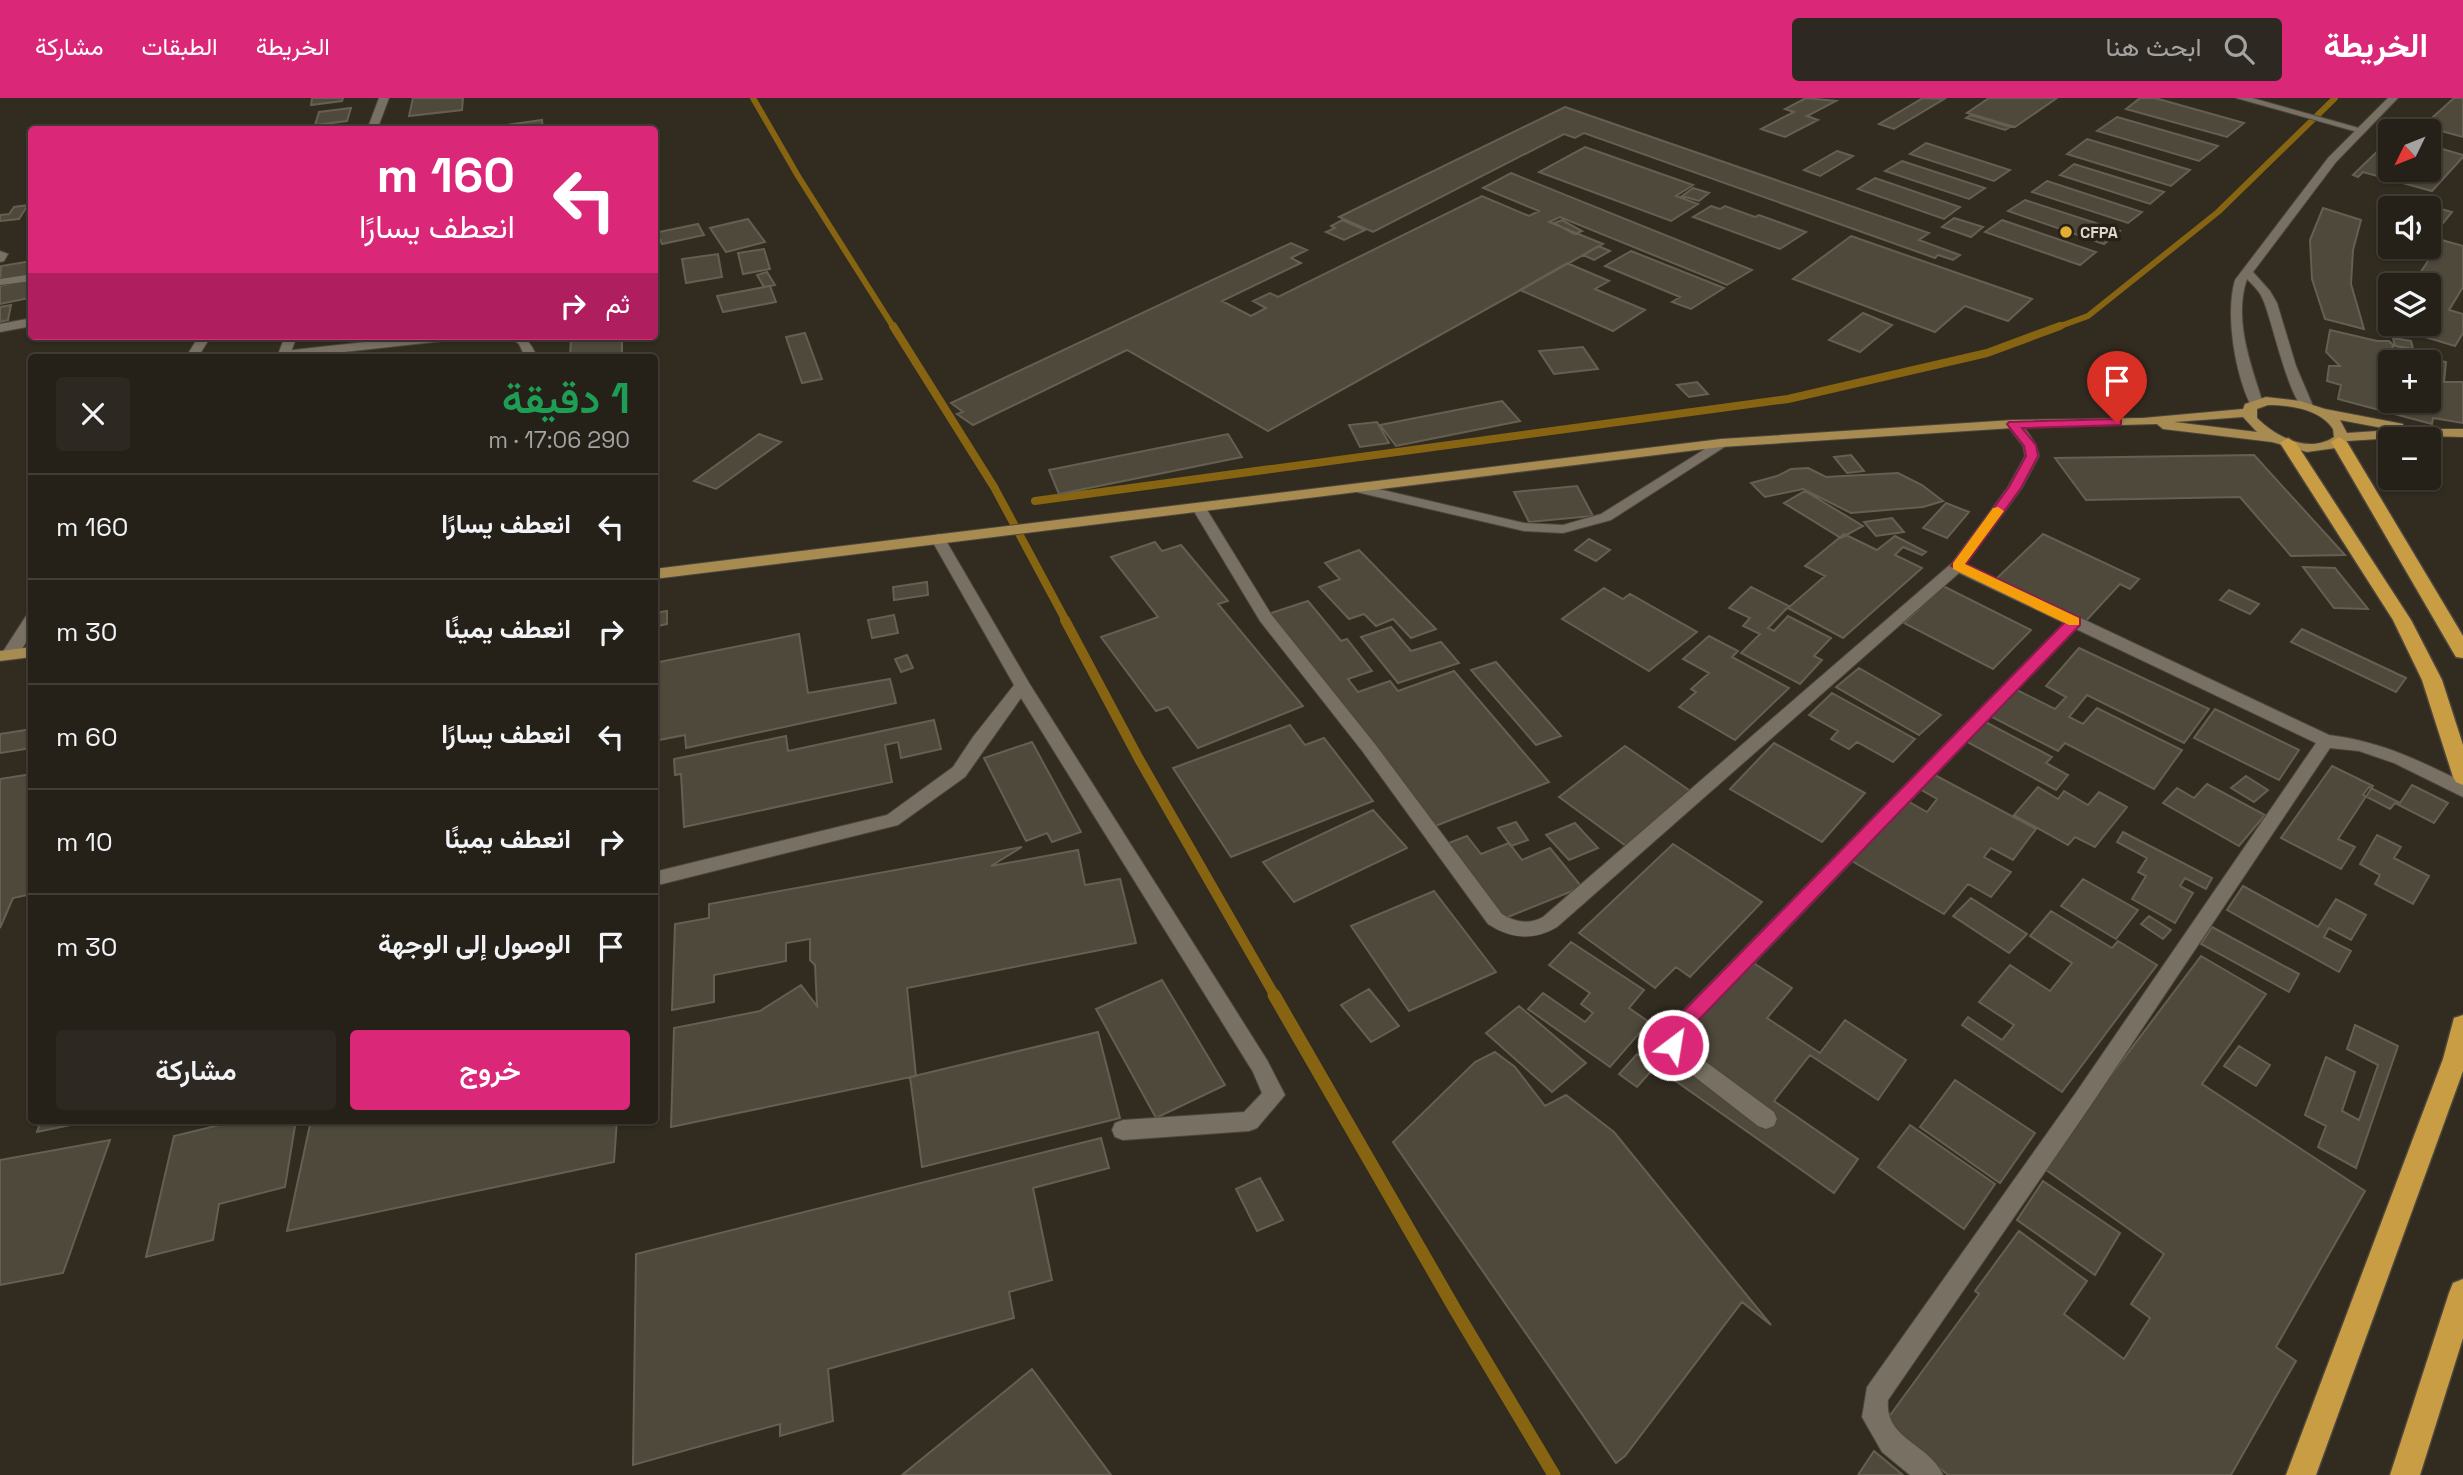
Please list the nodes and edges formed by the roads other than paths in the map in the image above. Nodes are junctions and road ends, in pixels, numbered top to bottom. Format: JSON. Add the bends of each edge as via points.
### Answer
{"nodes":[{"id":1,"x":384,"y":98,"type":"edge"},
{"id":2,"x":2241,"y":98,"type":"edge"},
{"id":3,"x":2393,"y":98,"type":"edge"},
{"id":4,"x":374,"y":126,"type":"edge"},
{"id":5,"x":2361,"y":130,"type":"junction"},
{"id":6,"x":2247,"y":272,"type":"junction"},
{"id":7,"x":28,"y":278,"type":"edge"},
{"id":8,"x":0,"y":282,"type":"edge"},
{"id":9,"x":28,"y":324,"type":"edge"},
{"id":10,"x":0,"y":328,"type":"edge"},
{"id":11,"x":418,"y":340,"type":"edge"},
{"id":12,"x":301,"y":354,"type":"edge"},
{"id":13,"x":2306,"y":406,"type":"junction"},
{"id":14,"x":2252,"y":408,"type":"junction"},
{"id":15,"x":2320,"y":412,"type":"junction"},
{"id":16,"x":2143,"y":422,"type":"junction"},
{"id":17,"x":2013,"y":424,"type":"junction"},
{"id":18,"x":2400,"y":427,"type":"edge"},
{"id":19,"x":2441,"y":432,"type":"edge"},
{"id":20,"x":2463,"y":433,"type":"edge"},
{"id":21,"x":2378,"y":436,"type":"edge"},
{"id":22,"x":2341,"y":439,"type":"junction"},
{"id":23,"x":2282,"y":441,"type":"junction"},
{"id":24,"x":1721,"y":443,"type":"junction"},
{"id":25,"x":1357,"y":488,"type":"junction"},
{"id":26,"x":1199,"y":508,"type":"junction"},
{"id":27,"x":945,"y":538,"type":"junction"},
{"id":28,"x":1957,"y":566,"type":"junction"},
{"id":29,"x":658,"y":574,"type":"edge"},
{"id":30,"x":2075,"y":621,"type":"junction"},
{"id":31,"x":28,"y":625,"type":"edge"},
{"id":32,"x":28,"y":652,"type":"edge"},
{"id":33,"x":2463,"y":652,"type":"edge"},
{"id":34,"x":5,"y":655,"type":"edge"},
{"id":35,"x":1022,"y":686,"type":"junction"},
{"id":36,"x":2326,"y":741,"type":"junction"},
{"id":37,"x":2463,"y":777,"type":"edge"},
{"id":38,"x":2463,"y":790,"type":"edge"},
{"id":39,"x":658,"y":878,"type":"edge"},
{"id":40,"x":2463,"y":1025,"type":"edge"},
{"id":41,"x":1766,"y":1119,"type":"dead end"},
{"id":42,"x":1123,"y":1130,"type":"dead end"},
{"id":43,"x":2463,"y":1293,"type":"edge"},
{"id":44,"x":1930,"y":1475,"type":"edge"},
{"id":45,"x":2301,"y":1475,"type":"edge"},
{"id":46,"x":2405,"y":1475,"type":"edge"}],
"edges":[{"from":1,"to":4,"type":"street"},
{"from":2,"to":5,"type":"street"},
{"from":3,"to":5,"type":"street"},
{"from":5,"to":6,"type":"street","via":[[2332,160]]},
{"from":6,"to":13,"type":"street","via":[[2271,303]]},
{"from":6,"to":14,"type":"street","via":[[2235,299]]},
{"from":7,"to":8,"type":"street"},
{"from":9,"to":10,"type":"street"},
{"from":11,"to":12,"type":"street"},
{"from":13,"to":14,"type":"main road","via":[[2278,401]]},
{"from":13,"to":15,"type":"main road"},
{"from":14,"to":16,"type":"main road"},
{"from":14,"to":23,"type":"main road","via":[[2255,426]]},
{"from":15,"to":18,"type":"main road"},
{"from":15,"to":22,"type":"main road","via":[[2336,424]]},
{"from":16,"to":17,"type":"main road"},
{"from":16,"to":23,"type":"main road"},
{"from":17,"to":24,"type":"main road"},
{"from":17,"to":28,"type":"street","via":[[2030,445],[2032,456],[2015,488]]},
{"from":19,"to":20,"type":"main road"},
{"from":21,"to":22,"type":"main road"},
{"from":22,"to":23,"type":"main road","via":[[2313,448]]},
{"from":22,"to":33,"type":"highway"},
{"from":23,"to":37,"type":"highway","via":[[2402,620],[2432,680]]},
{"from":24,"to":25,"type":"main road"},
{"from":24,"to":25,"type":"street","via":[[1606,517],[1563,529],[1524,527]]},
{"from":25,"to":26,"type":"main road"},
{"from":26,"to":27,"type":"main road"},
{"from":26,"to":28,"type":"street","via":[[1265,617],[1495,919],[1519,929],[1536,929],[1550,922]]},
{"from":27,"to":29,"type":"main road"},
{"from":27,"to":35,"type":"street"},
{"from":28,"to":30,"type":"street"},
{"from":30,"to":36,"type":"street"},
{"from":30,"to":41,"type":"street","via":[[1677,1030],[1673,1045],[1680,1054]]},
{"from":31,"to":34,"type":"street"},
{"from":32,"to":34,"type":"main road"},
{"from":35,"to":39,"type":"street","via":[[959,772],[892,820]]},
{"from":35,"to":42,"type":"street","via":[[1274,1095],[1249,1121]]},
{"from":36,"to":38,"type":"street","via":[[2361,745]]},
{"from":36,"to":44,"type":"street","via":[[1876,1396],[1874,1417],[1891,1443]]},
{"from":40,"to":45,"type":"highway","via":[[2455,1059]]},
{"from":43,"to":46,"type":"highway"}]}
